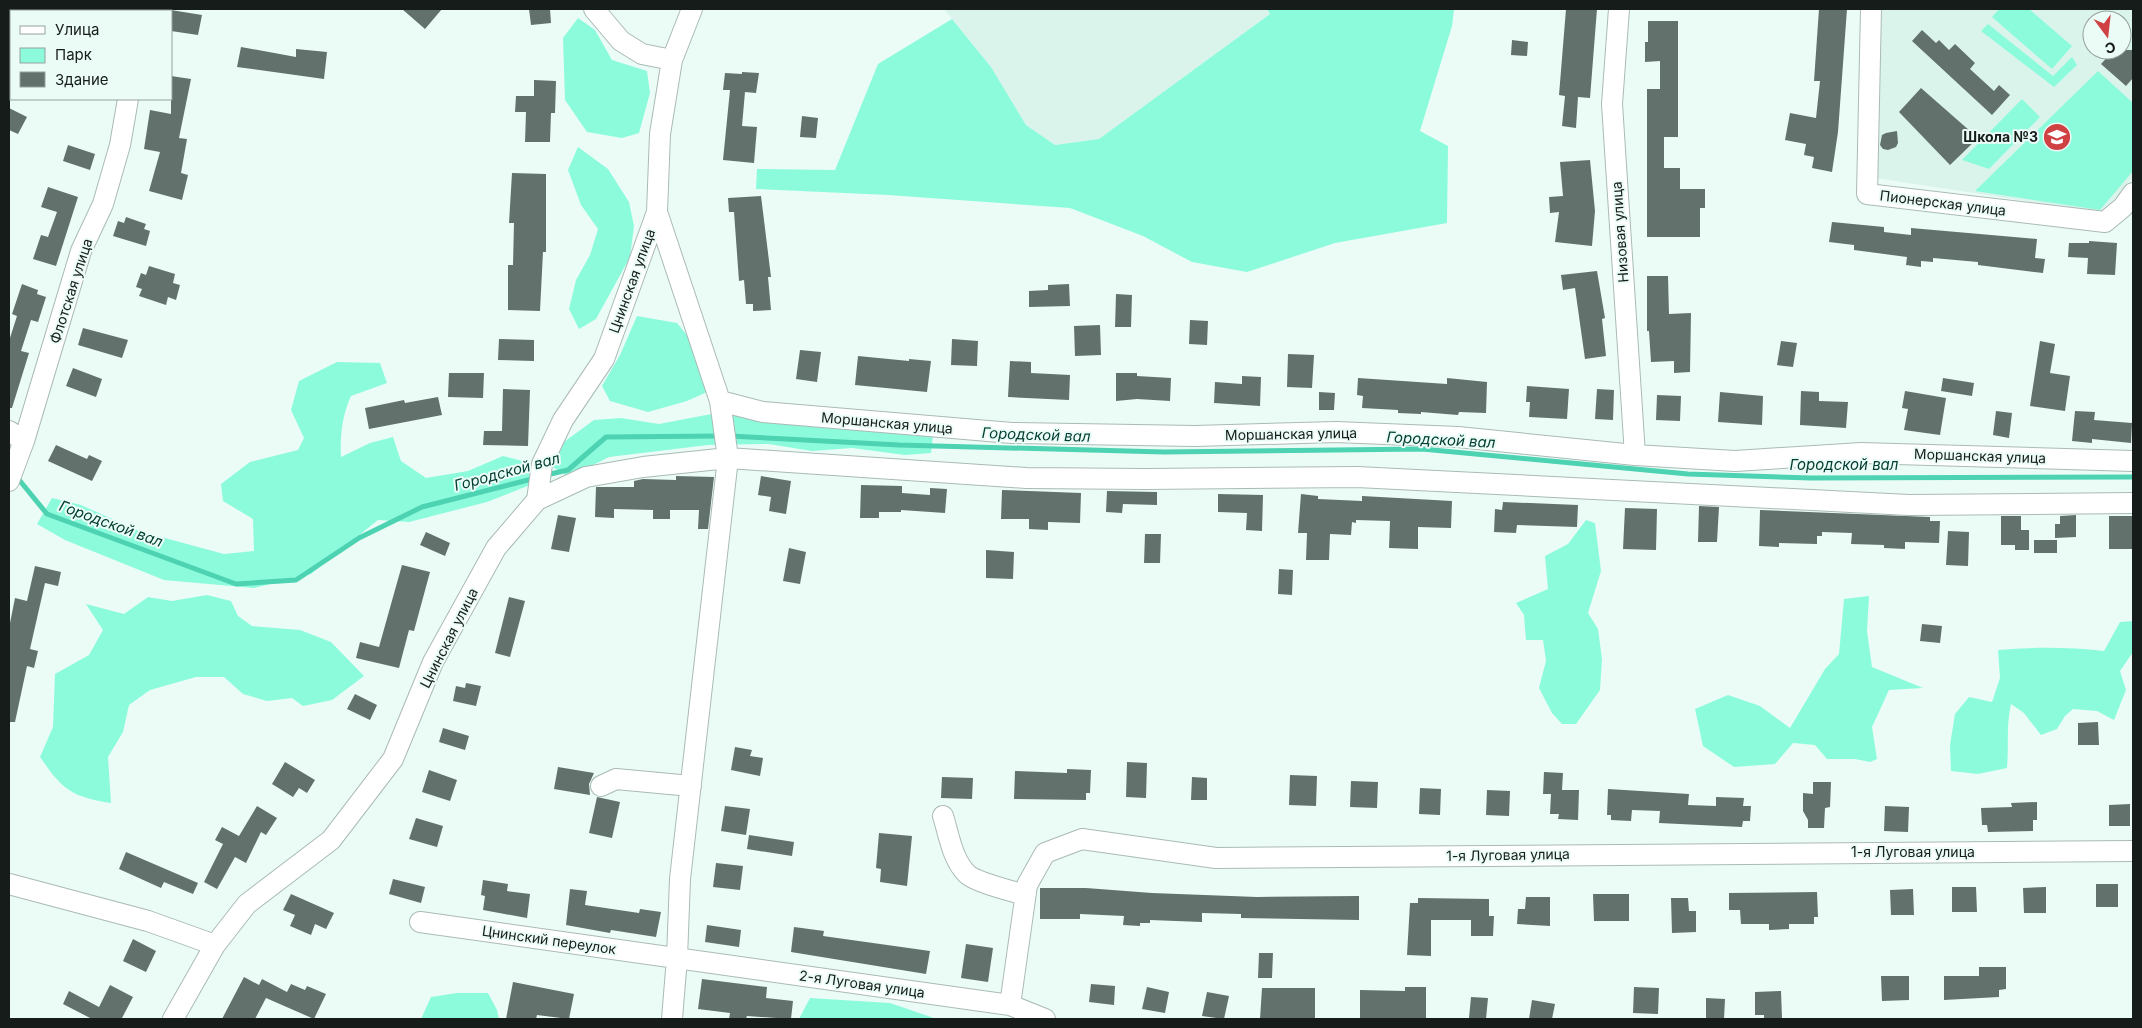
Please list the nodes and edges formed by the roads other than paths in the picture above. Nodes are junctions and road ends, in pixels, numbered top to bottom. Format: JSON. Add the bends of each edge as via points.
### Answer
{"nodes":[{"id":1,"x":594,"y":9,"type":"edge"},
{"id":2,"x":692,"y":9,"type":"edge"},
{"id":3,"x":1619,"y":9,"type":"edge"},
{"id":4,"x":1871,"y":9,"type":"edge"},
{"id":5,"x":672,"y":60,"type":"junction"},
{"id":6,"x":128,"y":100,"type":"edge"},
{"id":7,"x":2133,"y":193,"type":"edge"},
{"id":8,"x":657,"y":212,"type":"junction"},
{"id":9,"x":720,"y":401,"type":"junction"},
{"id":10,"x":16,"y":436,"type":"edge"},
{"id":11,"x":725,"y":442,"type":"junction"},
{"id":12,"x":1635,"y":455,"type":"junction"},
{"id":13,"x":2133,"y":461,"type":"edge"},
{"id":14,"x":9,"y":482,"type":"edge"},
{"id":15,"x":537,"y":500,"type":"junction"},
{"id":16,"x":2133,"y":503,"type":"edge"},
{"id":17,"x":601,"y":786,"type":"dead end"},
{"id":18,"x":691,"y":786,"type":"junction"},
{"id":19,"x":943,"y":816,"type":"dead end"},
{"id":20,"x":2133,"y":851,"type":"edge"},
{"id":21,"x":9,"y":884,"type":"edge"},
{"id":22,"x":1025,"y":895,"type":"junction"},
{"id":23,"x":420,"y":922,"type":"dead end"},
{"id":24,"x":215,"y":946,"type":"junction"},
{"id":25,"x":677,"y":958,"type":"junction"},
{"id":26,"x":1010,"y":1005,"type":"junction"},
{"id":27,"x":173,"y":1019,"type":"edge"},
{"id":28,"x":672,"y":1019,"type":"edge"},
{"id":29,"x":1045,"y":1019,"type":"edge"}],
"edges":[{"from":1,"to":5,"type":"street","via":[[621,41],[642,54]]},
{"from":2,"to":5,"type":"street","name":"Цнинская улица"},
{"from":3,"to":12,"type":"street","name":"Низовая улица","via":[[1612,104]]},
{"from":4,"to":7,"type":"street","name":"Пионерская улица","via":[[1866,194],[2105,222],[2123,207]]},
{"from":5,"to":8,"type":"street","name":"Цнинская улица","via":[[660,134]]},
{"from":6,"to":10,"type":"street","name":"Флотская улица","via":[[120,145],[105,196],[81,251]]},
{"from":8,"to":9,"type":"street","name":"Цнинская улица"},
{"from":8,"to":15,"type":"street","name":"Цнинская улица","via":[[604,359],[563,420],[542,464]]},
{"from":9,"to":11,"type":"street","name":"Цнинская улица"},
{"from":9,"to":12,"type":"street","name":"Моршанская улица","via":[[763,412],[1012,433],[1194,436],[1336,432],[1458,437]]},
{"from":10,"to":14,"type":"street","name":"Флотская улица","via":[[16,461]]},
{"from":11,"to":15,"type":"street","via":[[644,467],[586,477]]},
{"from":11,"to":16,"type":"street","via":[[1026,478],[1357,478],[1909,505]]},
{"from":11,"to":18,"type":"street","name":"Цнинская улица"},
{"from":12,"to":13,"type":"street","name":"Моршанская улица","via":[[1735,461],[1861,453]]},
{"from":15,"to":24,"type":"street","name":"Цнинская улица","via":[[496,548],[433,662],[393,759],[331,840],[247,904]]},
{"from":17,"to":18,"type":"street","via":[[616,779]]},
{"from":18,"to":25,"type":"street","name":"Цнинская улица","via":[[680,879]]},
{"from":19,"to":22,"type":"street","via":[[954,854],[967,875]]},
{"from":20,"to":22,"type":"street","name":"1-я Луговая улица","via":[[1216,858],[1082,839],[1045,853],[1026,885]]},
{"from":21,"to":24,"type":"street","via":[[148,921]]},
{"from":22,"to":26,"type":"street","name":"1-я Луговая улица"},
{"from":23,"to":25,"type":"street","name":"Цнинский переулок"},
{"from":24,"to":27,"type":"street","name":"Цнинская улица"},
{"from":25,"to":26,"type":"street","name":"2-я Луговая улица"},
{"from":25,"to":28,"type":"street","name":"Цнинская улица"},
{"from":26,"to":29,"type":"street","name":"2-я Луговая улица"}]}
